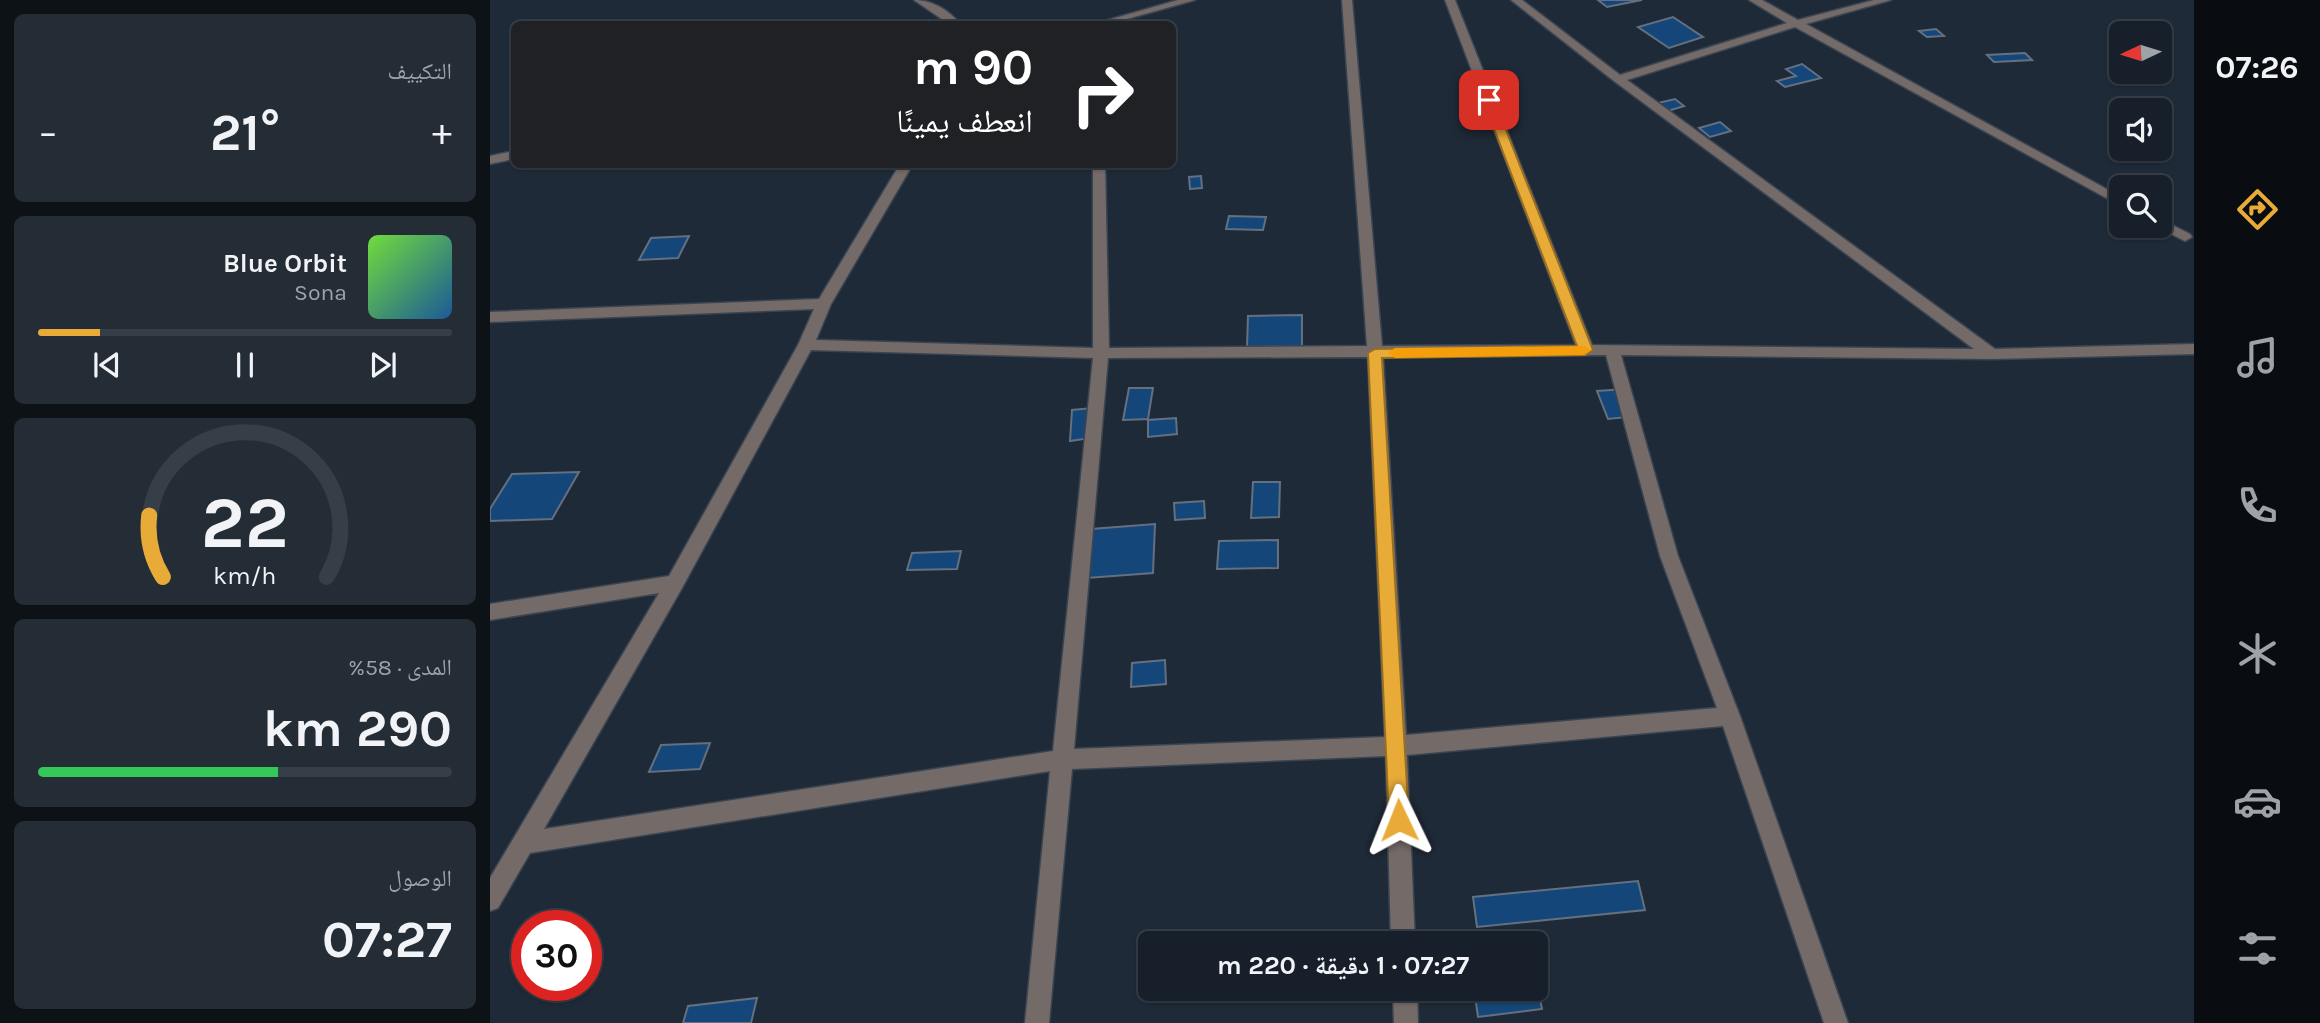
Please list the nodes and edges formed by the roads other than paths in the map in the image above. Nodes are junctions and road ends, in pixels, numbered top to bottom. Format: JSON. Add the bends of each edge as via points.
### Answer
{"nodes":[{"id":1,"x":919,"y":0,"type":"edge"},
{"id":2,"x":1190,"y":0,"type":"edge"},
{"id":3,"x":1347,"y":0,"type":"edge"},
{"id":4,"x":1450,"y":0,"type":"edge"},
{"id":5,"x":1516,"y":0,"type":"edge"},
{"id":6,"x":1754,"y":0,"type":"edge"},
{"id":7,"x":1886,"y":0,"type":"edge"},
{"id":8,"x":952,"y":21,"type":"edge"},
{"id":9,"x":1110,"y":21,"type":"edge"},
{"id":10,"x":1797,"y":23,"type":"junction"},
{"id":11,"x":1618,"y":79,"type":"junction"},
{"id":12,"x":511,"y":156,"type":"edge"},
{"id":13,"x":490,"y":160,"type":"edge"},
{"id":14,"x":905,"y":168,"type":"edge"},
{"id":15,"x":1099,"y":168,"type":"edge"},
{"id":16,"x":2109,"y":195,"type":"edge"},
{"id":17,"x":2172,"y":230,"type":"edge"},
{"id":18,"x":2185,"y":237,"type":"dead end"},
{"id":19,"x":824,"y":304,"type":"junction"},
{"id":20,"x":490,"y":317,"type":"edge"},
{"id":21,"x":806,"y":345,"type":"junction"},
{"id":22,"x":2194,"y":349,"type":"edge"},
{"id":23,"x":1586,"y":350,"type":"junction"},
{"id":24,"x":1612,"y":350,"type":"junction"},
{"id":25,"x":1101,"y":353,"type":"junction"},
{"id":26,"x":1375,"y":353,"type":"junction"},
{"id":27,"x":1993,"y":354,"type":"junction"},
{"id":28,"x":675,"y":583,"type":"junction"},
{"id":29,"x":490,"y":612,"type":"edge"},
{"id":30,"x":1730,"y":716,"type":"junction"},
{"id":31,"x":1396,"y":746,"type":"junction"},
{"id":32,"x":1064,"y":759,"type":"junction"},
{"id":33,"x":523,"y":843,"type":"junction"},
{"id":34,"x":490,"y":900,"type":"edge"},
{"id":35,"x":1403,"y":931,"type":"edge"},
{"id":36,"x":1405,"y":1001,"type":"edge"},
{"id":37,"x":1037,"y":1023,"type":"edge"},
{"id":38,"x":1406,"y":1023,"type":"edge"},
{"id":39,"x":1836,"y":1023,"type":"edge"}],
"edges":[{"from":1,"to":8,"type":"street"},
{"from":2,"to":9,"type":"street"},
{"from":3,"to":26,"type":"street"},
{"from":4,"to":23,"type":"street"},
{"from":5,"to":11,"type":"street"},
{"from":6,"to":10,"type":"street"},
{"from":7,"to":10,"type":"street"},
{"from":10,"to":11,"type":"street"},
{"from":10,"to":16,"type":"street"},
{"from":11,"to":27,"type":"street"},
{"from":12,"to":13,"type":"street"},
{"from":14,"to":19,"type":"street"},
{"from":15,"to":25,"type":"street"},
{"from":17,"to":18,"type":"street"},
{"from":19,"to":20,"type":"street"},
{"from":19,"to":21,"type":"street"},
{"from":21,"to":25,"type":"street"},
{"from":21,"to":28,"type":"street"},
{"from":22,"to":27,"type":"street"},
{"from":23,"to":24,"type":"street"},
{"from":23,"to":26,"type":"street"},
{"from":24,"to":27,"type":"street"},
{"from":24,"to":30,"type":"street","via":[[1669,556]]},
{"from":25,"to":26,"type":"street"},
{"from":25,"to":32,"type":"street"},
{"from":26,"to":31,"type":"street"},
{"from":28,"to":29,"type":"street"},
{"from":28,"to":33,"type":"street"},
{"from":30,"to":31,"type":"street"},
{"from":30,"to":39,"type":"street"},
{"from":31,"to":32,"type":"street"},
{"from":31,"to":35,"type":"street"},
{"from":32,"to":33,"type":"street"},
{"from":32,"to":37,"type":"street"},
{"from":33,"to":34,"type":"street"},
{"from":36,"to":38,"type":"street"}]}
